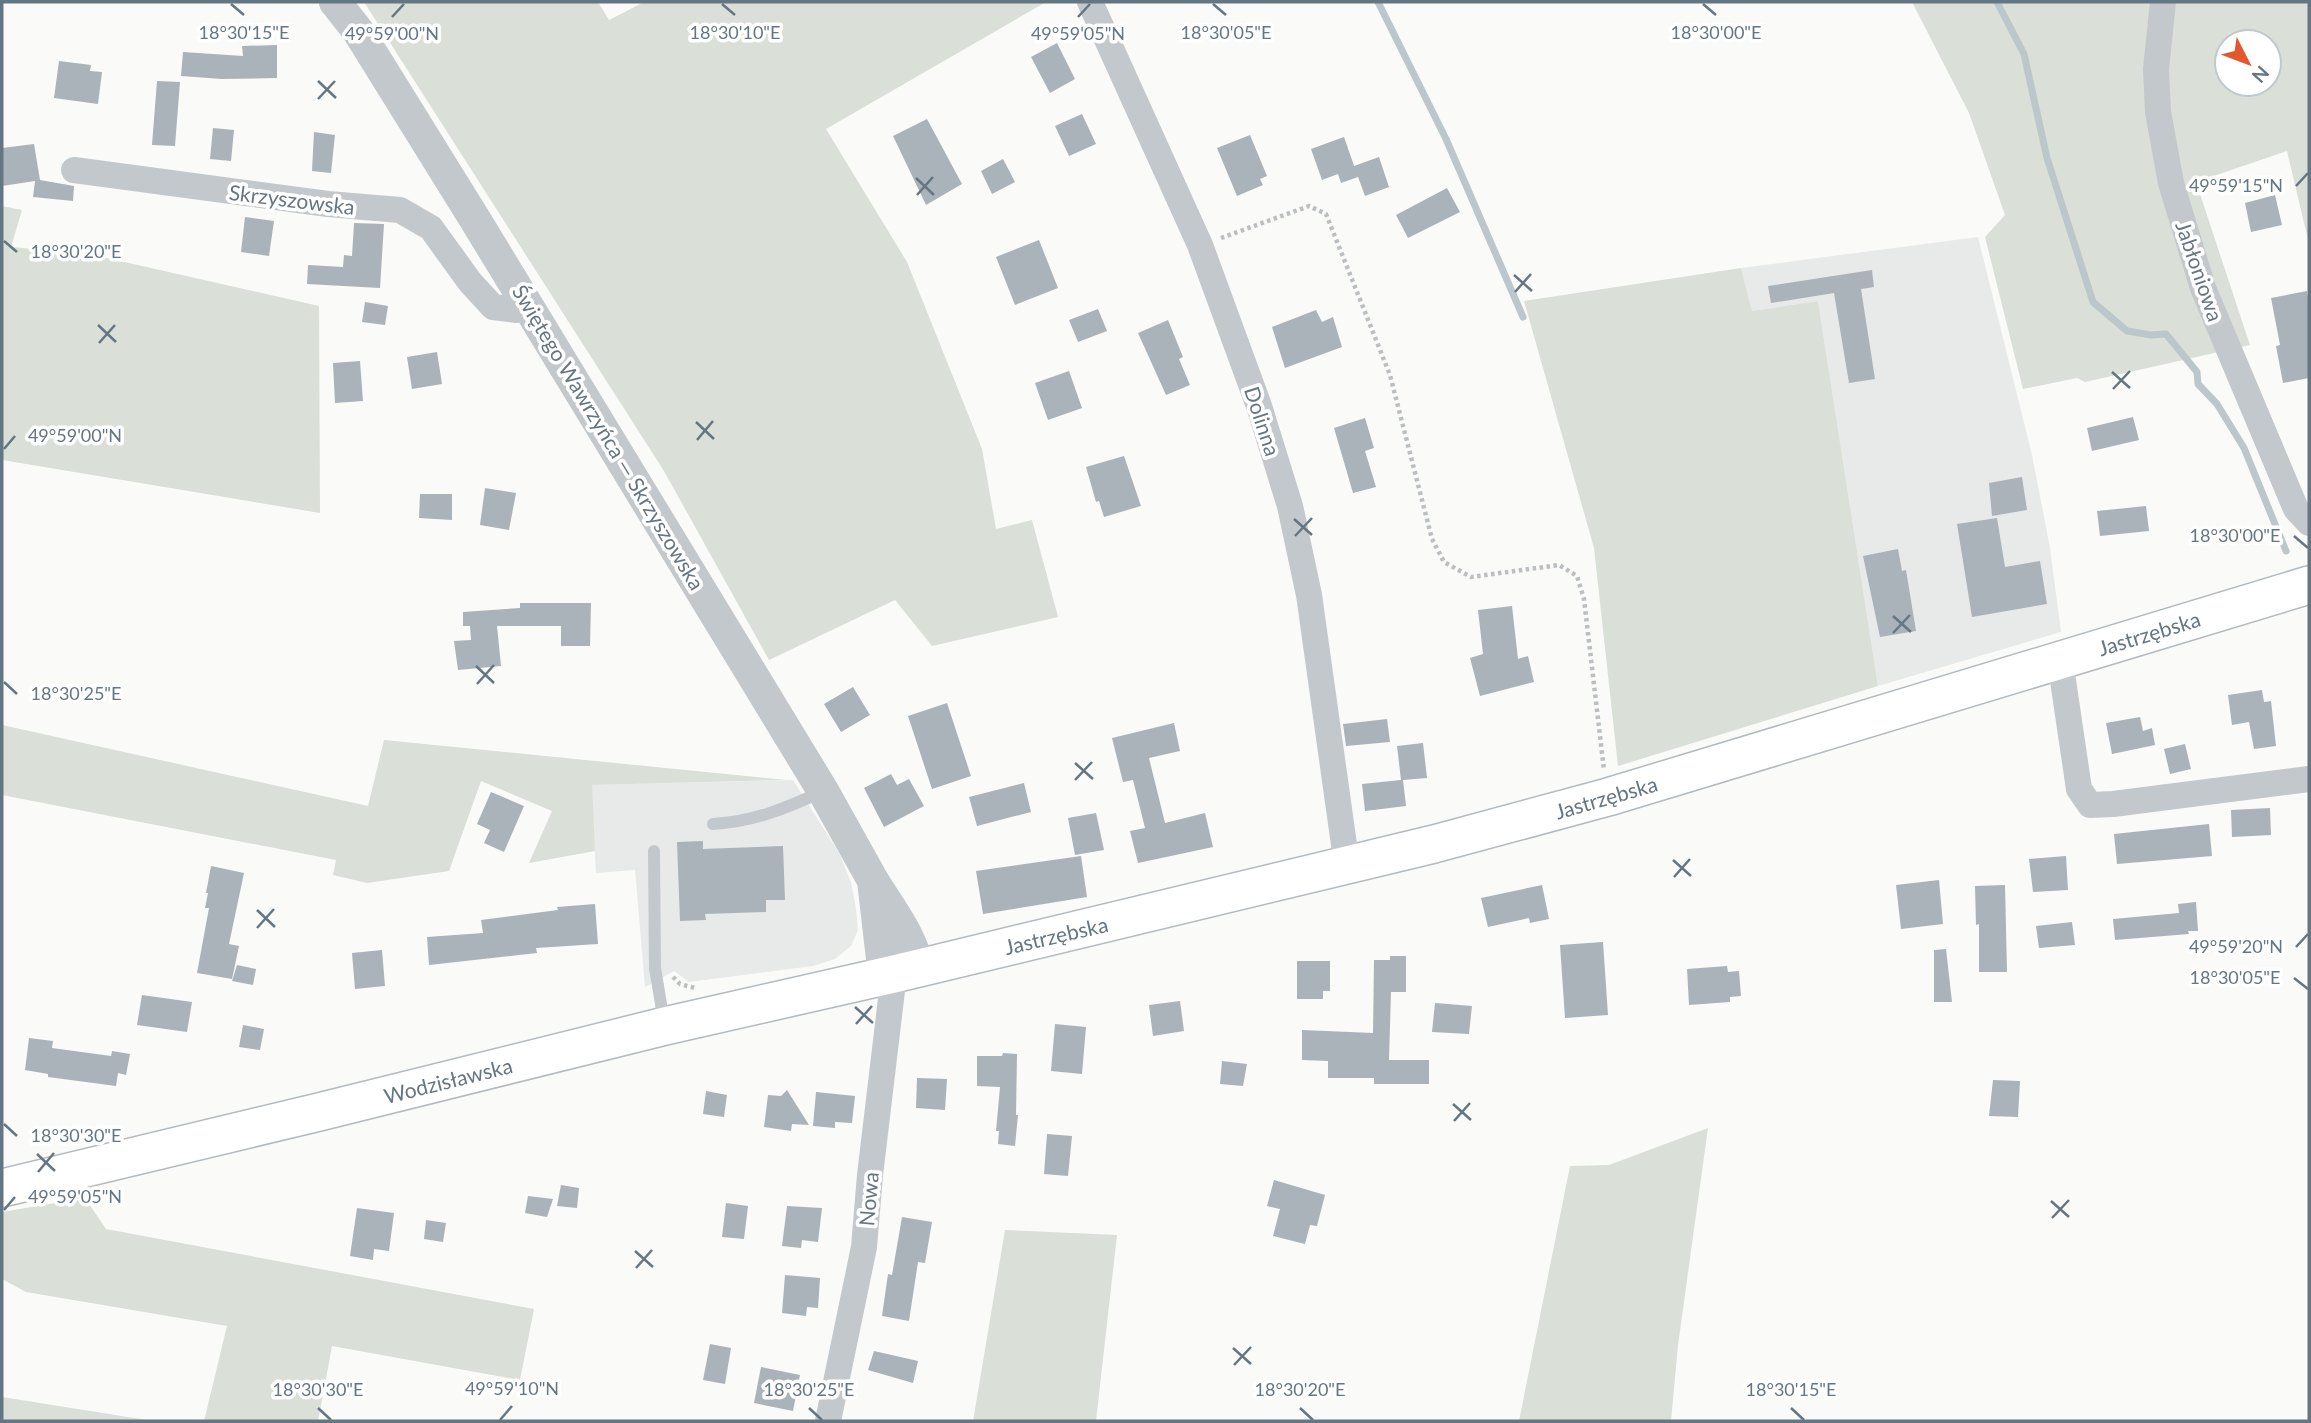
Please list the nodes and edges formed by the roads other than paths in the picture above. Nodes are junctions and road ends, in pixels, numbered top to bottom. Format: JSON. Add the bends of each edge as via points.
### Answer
{"nodes":[{"id":1,"x":335,"y":2,"type":"edge"},
{"id":2,"x":1090,"y":2,"type":"edge"},
{"id":3,"x":2163,"y":2,"type":"edge"},
{"id":4,"x":74,"y":170,"type":"dead end"},
{"id":5,"x":527,"y":302,"type":"junction"},
{"id":6,"x":2309,"y":523,"type":"edge"},
{"id":7,"x":2309,"y":585,"type":"edge"},
{"id":8,"x":2060,"y":660,"type":"junction"},
{"id":9,"x":2309,"y":779,"type":"edge"},
{"id":10,"x":824,"y":791,"type":"junction"},
{"id":11,"x":713,"y":824,"type":"dead end"},
{"id":12,"x":654,"y":852,"type":"dead end"},
{"id":13,"x":1347,"y":866,"type":"junction"},
{"id":14,"x":899,"y":972,"type":"junction"},
{"id":15,"x":665,"y":1026,"type":"junction"},
{"id":16,"x":2,"y":1188,"type":"edge"},
{"id":17,"x":828,"y":1421,"type":"edge"}],
"edges":[{"from":1,"to":5,"type":"street","name":"Świętego Wawrzyńca — Skrzyszowska"},
{"from":2,"to":13,"type":"street","name":"Dolinna","via":[[1200,245],[1290,506],[1309,595]]},
{"from":3,"to":6,"type":"street","name":"Jabłoniowa","via":[[2156,69],[2158,112],[2171,183],[2207,299],[2296,509]]},
{"from":4,"to":5,"type":"street","name":"Skrzyszowska","via":[[400,210],[431,228],[493,307],[517,310]]},
{"from":5,"to":10,"type":"street","name":"Świętego Wawrzyńca — Skrzyszowska"},
{"from":7,"to":8,"type":"main road","name":"Jastrzębska"},
{"from":8,"to":9,"type":"street","via":[[2080,789],[2090,805]]},
{"from":8,"to":13,"type":"main road","name":"Jastrzębska","via":[[1608,797]]},
{"from":10,"to":11,"type":"lane","via":[[783,810]]},
{"from":10,"to":14,"type":"street","name":"Świętego Wawrzyńca — Skrzyszowska","via":[[873,880]]},
{"from":12,"to":15,"type":"lane","via":[[655,968]]},
{"from":13,"to":14,"type":"main road","name":"Jastrzębska"},
{"from":14,"to":15,"type":"main road","name":"Wodzisławska"},
{"from":14,"to":17,"type":"street","name":"Nowa","via":[[864,1247]]},
{"from":15,"to":16,"type":"main road","name":"Wodzisławska"}]}
